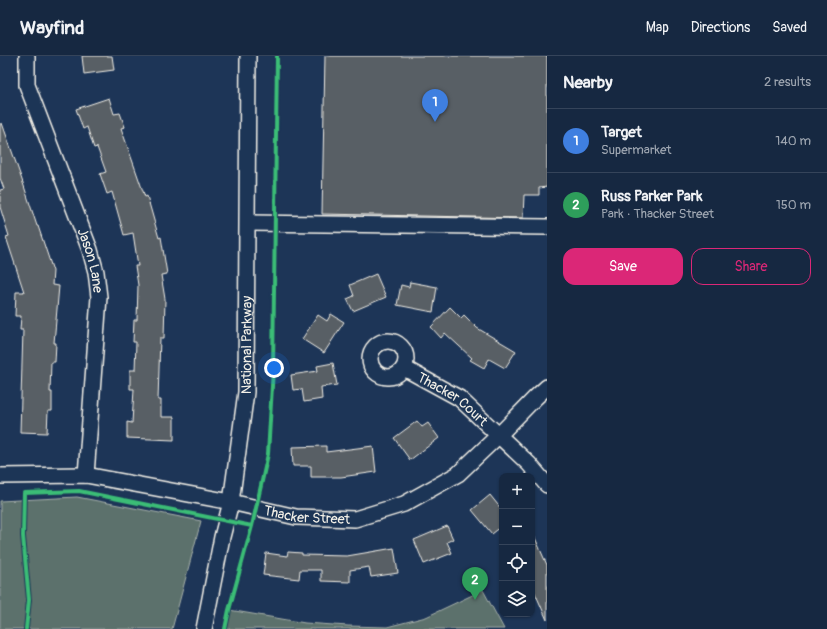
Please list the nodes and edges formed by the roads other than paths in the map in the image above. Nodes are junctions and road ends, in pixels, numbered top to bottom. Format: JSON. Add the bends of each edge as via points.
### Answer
{"nodes":[{"id":1,"x":27,"y":56,"type":"edge"},
{"id":2,"x":248,"y":56,"type":"edge"},
{"id":3,"x":248,"y":223,"type":"junction"},
{"id":4,"x":547,"y":227,"type":"edge"},
{"id":5,"x":404,"y":368,"type":"dead end"},
{"id":6,"x":547,"y":387,"type":"edge"},
{"id":7,"x":499,"y":434,"type":"junction"},
{"id":8,"x":86,"y":475,"type":"junction"},
{"id":9,"x":0,"y":476,"type":"edge"},
{"id":10,"x":547,"y":485,"type":"edge"},
{"id":11,"x":231,"y":502,"type":"junction"},
{"id":12,"x":204,"y":629,"type":"edge"}],
"edges":[{"from":1,"to":8,"type":"street","name":"Jason Lane","via":[[28,85],[96,272],[99,298]]},
{"from":2,"to":3,"type":"street","name":"National Parkway"},
{"from":3,"to":4,"type":"street"},
{"from":3,"to":11,"type":"street","name":"National Parkway","via":[[246,392]]},
{"from":5,"to":7,"type":"street","name":"Thacker Court","via":[[459,398]]},
{"from":6,"to":7,"type":"street","name":"Thacker Street"},
{"from":7,"to":10,"type":"street","name":"Thacker Court"},
{"from":7,"to":11,"type":"street","name":"Thacker Street","via":[[458,474],[404,504],[355,519],[296,517]]},
{"from":8,"to":9,"type":"street","name":"Thacker Street"},
{"from":8,"to":11,"type":"street","name":"Thacker Street"},
{"from":11,"to":12,"type":"street","name":"National Parkway"}]}
